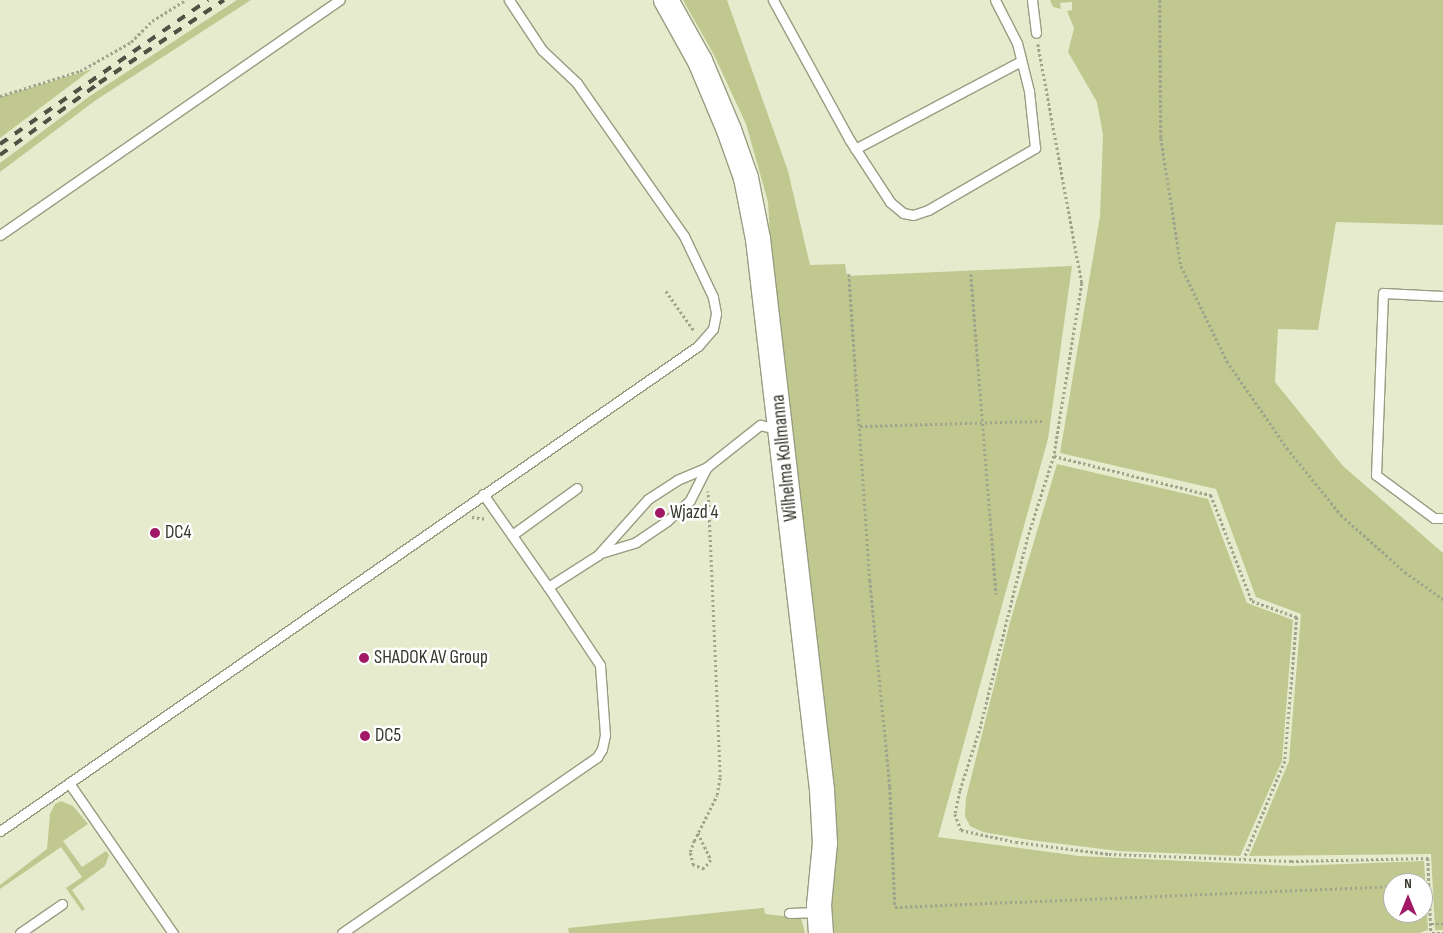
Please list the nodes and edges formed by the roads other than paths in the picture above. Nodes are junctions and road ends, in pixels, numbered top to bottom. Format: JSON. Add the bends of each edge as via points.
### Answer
{"nodes":[{"id":1,"x":340,"y":0,"type":"edge"},
{"id":2,"x":509,"y":0,"type":"edge"},
{"id":3,"x":666,"y":0,"type":"edge"},
{"id":4,"x":773,"y":0,"type":"edge"},
{"id":5,"x":995,"y":0,"type":"edge"},
{"id":6,"x":1032,"y":0,"type":"edge"},
{"id":7,"x":1036,"y":33,"type":"road end"},
{"id":8,"x":1021,"y":61,"type":"junction"},
{"id":9,"x":856,"y":149,"type":"junction"},
{"id":10,"x":0,"y":235,"type":"edge"},
{"id":11,"x":1443,"y":296,"type":"edge"},
{"id":12,"x":782,"y":431,"type":"junction"},
{"id":13,"x":707,"y":467,"type":"junction"},
{"id":14,"x":578,"y":488,"type":"dead end"},
{"id":15,"x":483,"y":494,"type":"junction"},
{"id":16,"x":1443,"y":518,"type":"edge"},
{"id":17,"x":512,"y":535,"type":"junction"},
{"id":18,"x":598,"y":554,"type":"junction"},
{"id":19,"x":548,"y":587,"type":"junction"},
{"id":20,"x":69,"y":783,"type":"junction"},
{"id":21,"x":0,"y":831,"type":"edge"},
{"id":22,"x":62,"y":904,"type":"dead end"},
{"id":23,"x":789,"y":913,"type":"dead end"},
{"id":24,"x":820,"y":922,"type":"edge"},
{"id":25,"x":20,"y":933,"type":"edge"},
{"id":26,"x":172,"y":933,"type":"edge"},
{"id":27,"x":342,"y":933,"type":"edge"}],
"edges":[{"from":1,"to":10,"type":"lane"},
{"from":2,"to":15,"type":"lane","via":[[542,50],[577,82],[684,236],[713,297],[716,313],[713,329],[698,346]]},
{"from":3,"to":12,"type":"street","name":"Wilhelma Kollmanna","via":[[705,72],[746,178],[763,268]]},
{"from":4,"to":9,"type":"lane"},
{"from":5,"to":8,"type":"lane","via":[[1017,43]]},
{"from":6,"to":7,"type":"lane"},
{"from":8,"to":9,"type":"lane"},
{"from":8,"to":9,"type":"lane","via":[[1029,91],[1035,148],[928,210],[913,215],[903,213],[890,202]]},
{"from":11,"to":16,"type":"lane","via":[[1383,293],[1376,475],[1434,518]]},
{"from":12,"to":13,"type":"lane","via":[[760,424]]},
{"from":12,"to":24,"type":"street","name":"Wilhelma Kollmanna","via":[[825,829]]},
{"from":13,"to":18,"type":"lane","via":[[677,480],[648,499]]},
{"from":13,"to":18,"type":"lane","via":[[690,500],[667,521],[636,542]]},
{"from":14,"to":17,"type":"lane"},
{"from":15,"to":17,"type":"lane"},
{"from":15,"to":20,"type":"lane"},
{"from":17,"to":19,"type":"lane"},
{"from":18,"to":19,"type":"lane"},
{"from":19,"to":27,"type":"lane","via":[[600,665],[605,735],[602,749],[597,757]]},
{"from":20,"to":21,"type":"lane"},
{"from":20,"to":26,"type":"lane"},
{"from":22,"to":25,"type":"lane"},
{"from":23,"to":24,"type":"lane"}]}
